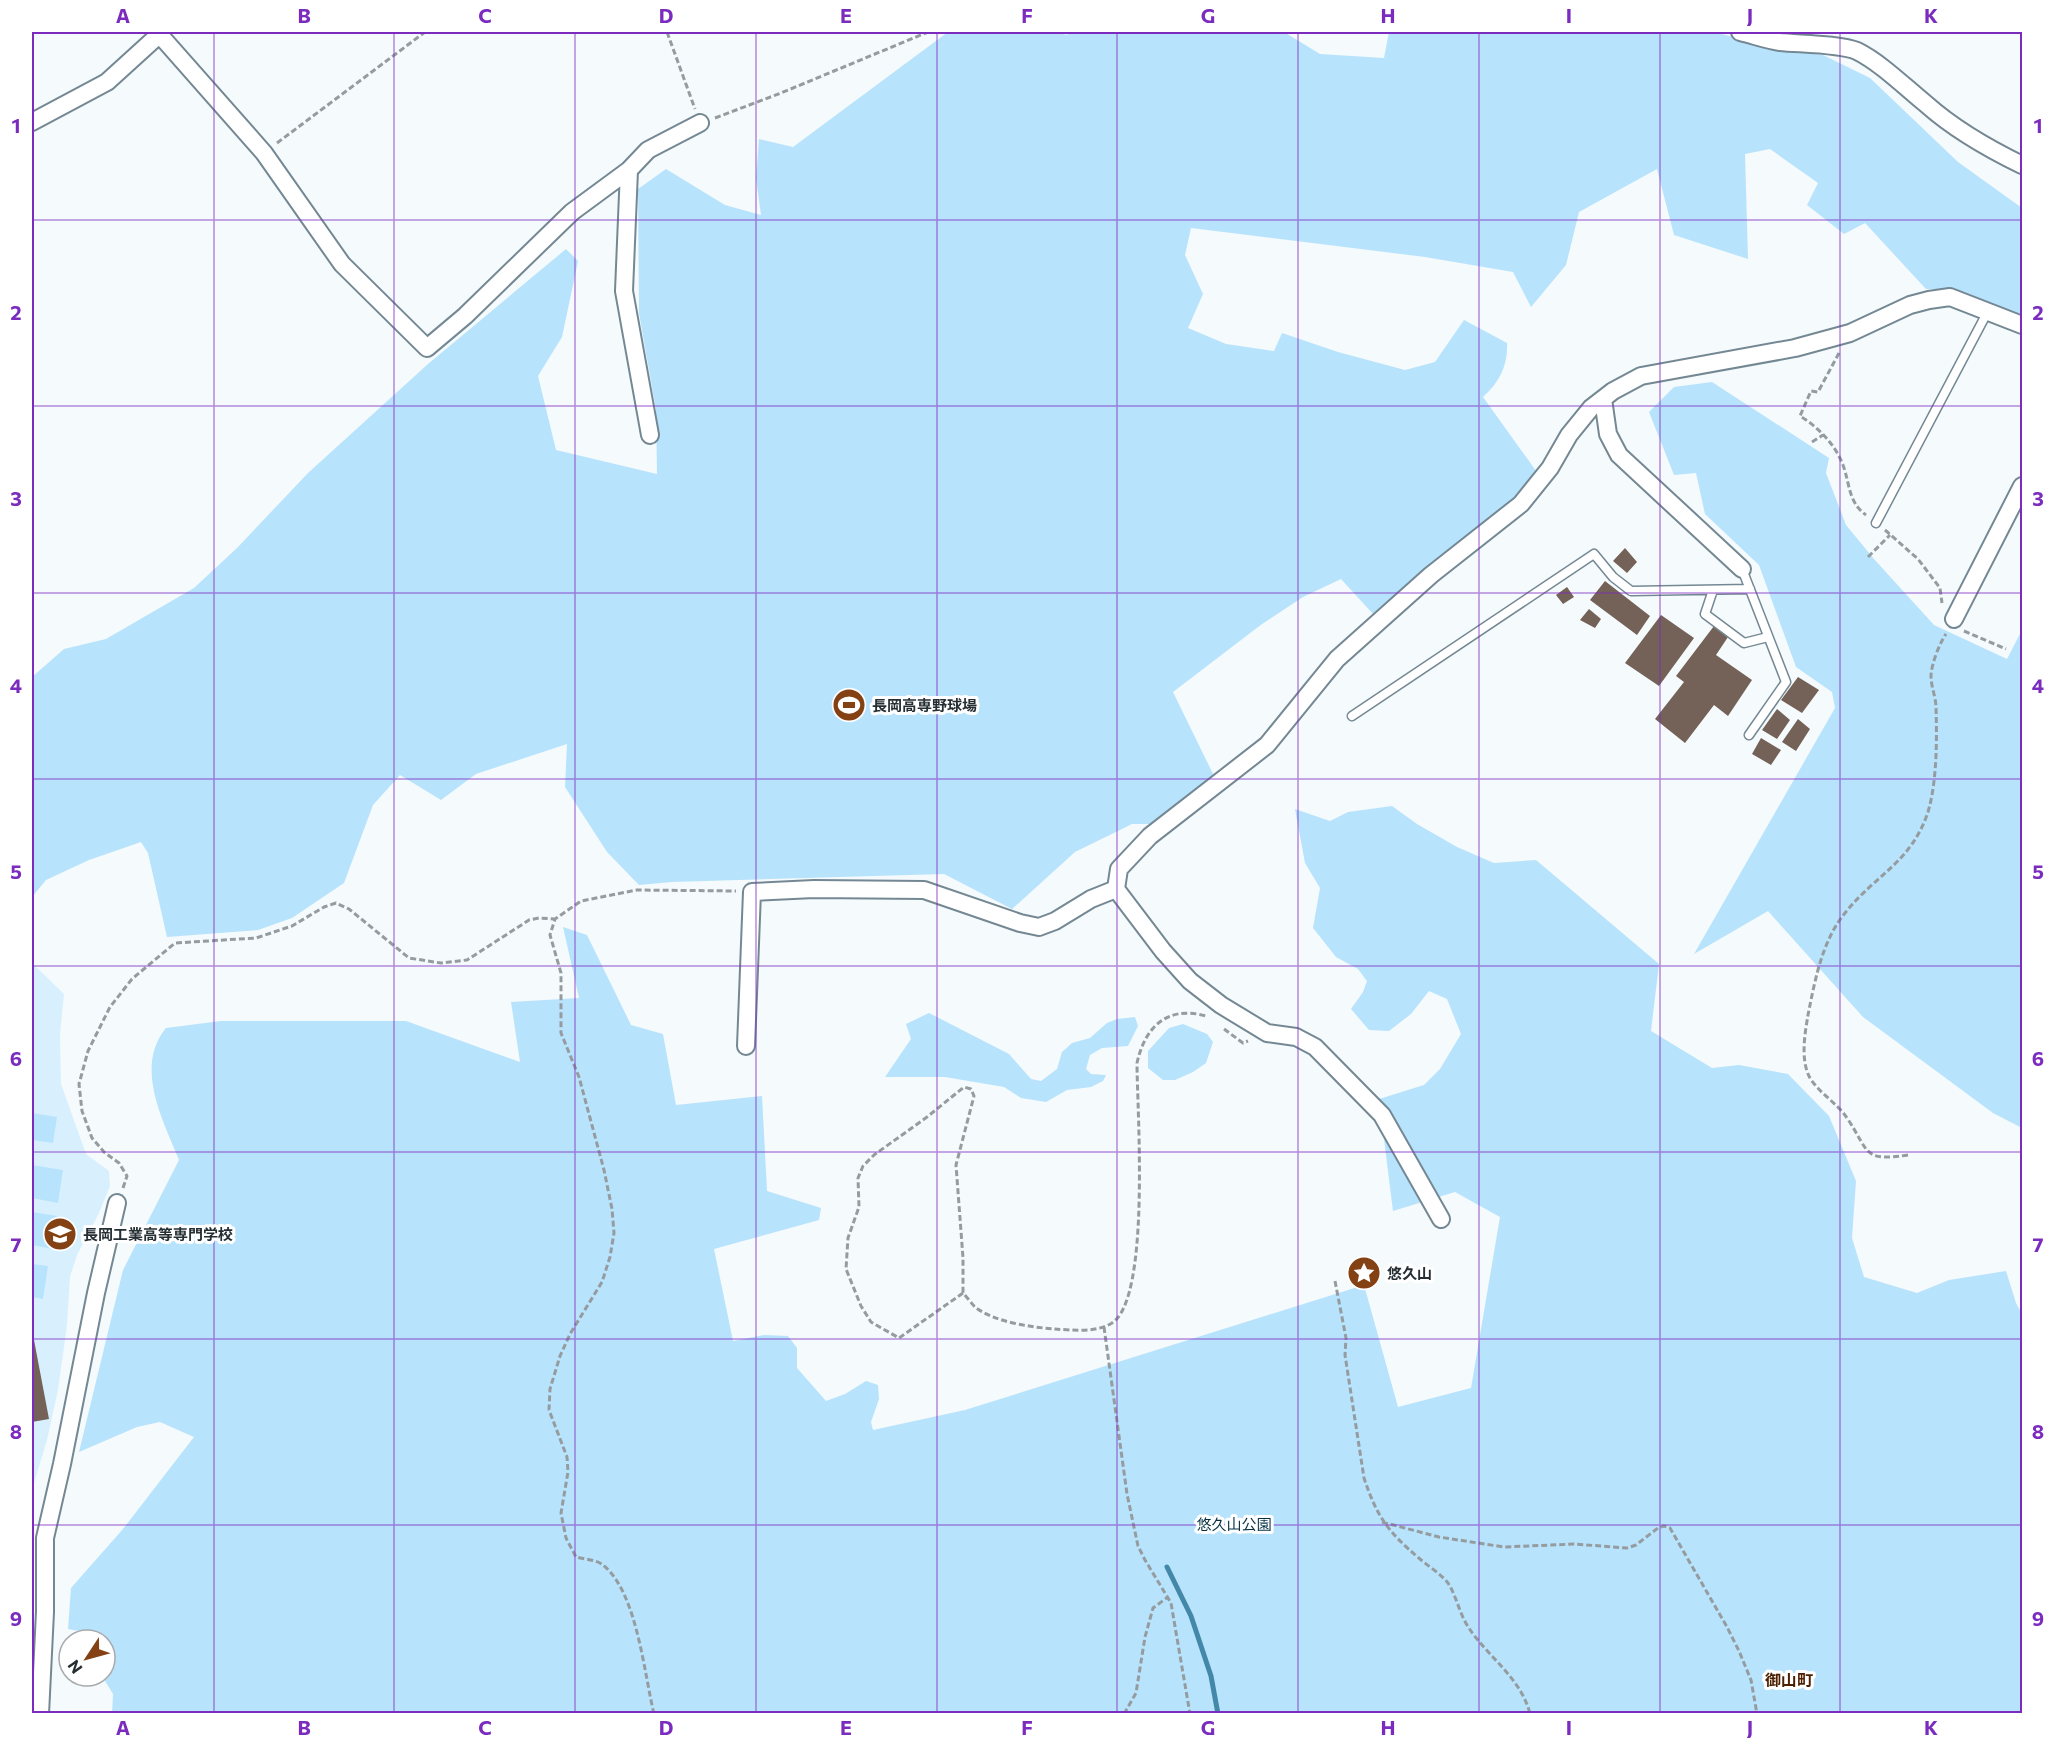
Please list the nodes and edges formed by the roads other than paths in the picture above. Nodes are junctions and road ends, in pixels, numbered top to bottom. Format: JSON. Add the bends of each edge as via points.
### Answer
{"nodes":[{"id":1,"x":1740,"y":32,"type":"edge"},
{"id":2,"x":160,"y":33,"type":"edge"},
{"id":3,"x":32,"y":122,"type":"edge"},
{"id":4,"x":700,"y":123,"type":"road end"},
{"id":5,"x":2022,"y":165,"type":"edge"},
{"id":6,"x":629,"y":170,"type":"junction"},
{"id":7,"x":1988,"y":311,"type":"junction"},
{"id":8,"x":2022,"y":325,"type":"edge"},
{"id":9,"x":1603,"y":399,"type":"junction"},
{"id":10,"x":650,"y":435,"type":"dead end"},
{"id":11,"x":2022,"y":486,"type":"edge"},
{"id":12,"x":1876,"y":522,"type":"dead end"},
{"id":13,"x":1742,"y":569,"type":"joint"},
{"id":14,"x":1750,"y":589,"type":"junction"},
{"id":15,"x":1713,"y":590,"type":"junction"},
{"id":16,"x":1954,"y":619,"type":"road end"},
{"id":17,"x":1768,"y":637,"type":"junction"},
{"id":18,"x":1352,"y":716,"type":"dead end"},
{"id":19,"x":1749,"y":735,"type":"dead end"},
{"id":20,"x":1116,"y":889,"type":"junction"},
{"id":21,"x":746,"y":1046,"type":"dead end"},
{"id":22,"x":117,"y":1203,"type":"road end"},
{"id":23,"x":1441,"y":1219,"type":"dead end"},
{"id":24,"x":40,"y":1713,"type":"edge"}],
"edges":[{"from":1,"to":5,"type":"street","via":[[1776,41],[1857,51],[1927,106]]},
{"from":2,"to":3,"type":"street","via":[[106,82]]},
{"from":2,"to":6,"type":"street","via":[[264,153],[342,264],[427,348],[572,212]]},
{"from":4,"to":6,"type":"street","via":[[648,150]]},
{"from":6,"to":10,"type":"street","via":[[624,291]]},
{"from":7,"to":8,"type":"street"},
{"from":7,"to":9,"type":"street","via":[[1950,297],[1929,300],[1850,333],[1806,345],[1641,376]]},
{"from":7,"to":12,"type":"lane"},
{"from":9,"to":13,"type":"street","via":[[1608,434],[1619,455]]},
{"from":9,"to":20,"type":"street","via":[[1569,435],[1550,468],[1521,504],[1431,574],[1336,659],[1267,745],[1150,836],[1119,869]]},
{"from":11,"to":16,"type":"street"},
{"from":13,"to":14,"type":"lane"},
{"from":14,"to":15,"type":"lane"},
{"from":14,"to":17,"type":"lane"},
{"from":15,"to":17,"type":"lane","via":[[1704,614],[1744,643]]},
{"from":15,"to":18,"type":"lane","via":[[1630,591],[1594,554]]},
{"from":17,"to":19,"type":"lane","via":[[1786,682]]},
{"from":20,"to":21,"type":"street","via":[[1039,927],[924,890],[752,892]]},
{"from":20,"to":23,"type":"street","via":[[1190,981],[1267,1033],[1296,1037],[1315,1047],[1382,1115]]},
{"from":22,"to":24,"type":"street","via":[[45,1538]]}]}
